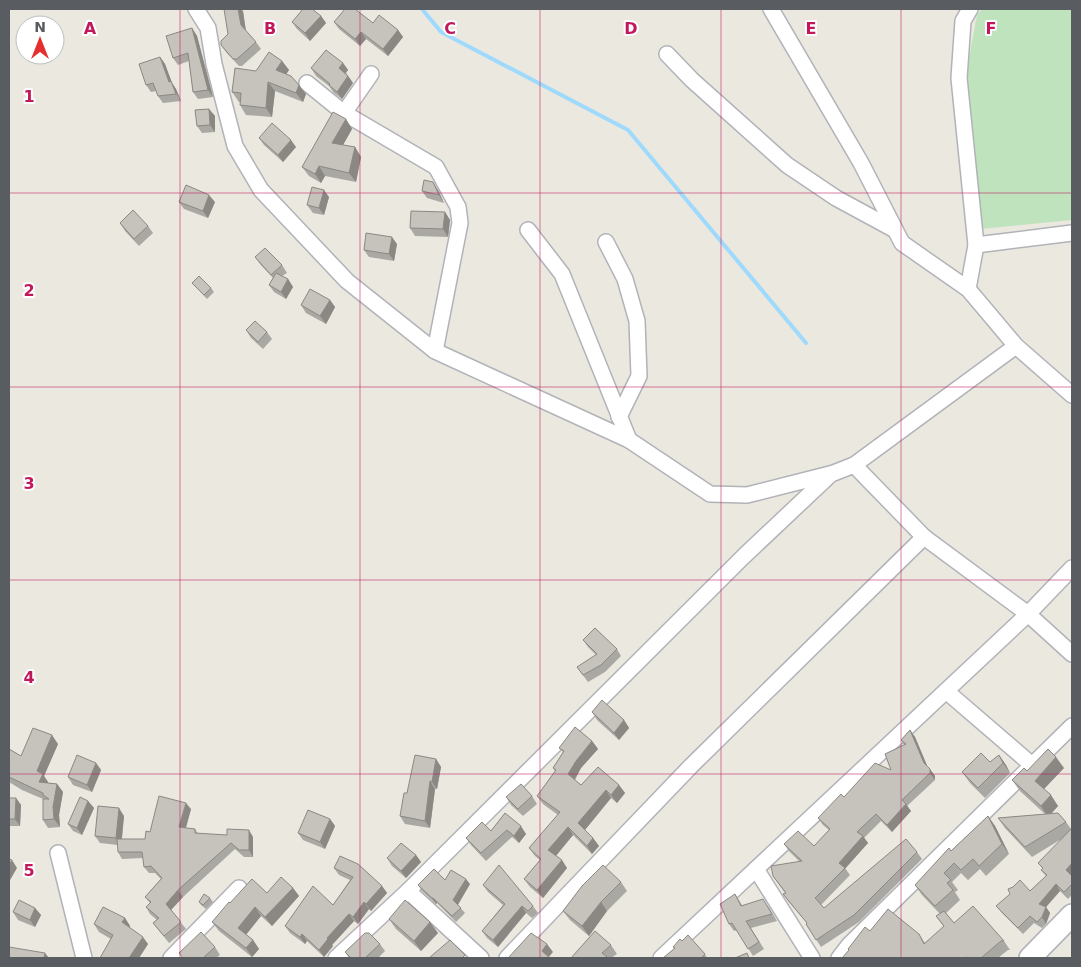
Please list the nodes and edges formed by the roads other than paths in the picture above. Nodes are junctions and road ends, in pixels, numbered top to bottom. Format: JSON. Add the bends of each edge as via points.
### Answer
{"nodes":[{"id":1,"x":196,"y":9,"type":"edge"},
{"id":2,"x":771,"y":9,"type":"edge"},
{"id":3,"x":970,"y":9,"type":"edge"},
{"id":4,"x":667,"y":54,"type":"dead end"},
{"id":5,"x":371,"y":74,"type":"dead end"},
{"id":6,"x":308,"y":83,"type":"dead end"},
{"id":7,"x":344,"y":113,"type":"junction"},
{"id":8,"x":528,"y":230,"type":"dead end"},
{"id":9,"x":895,"y":230,"type":"junction"},
{"id":10,"x":1072,"y":232,"type":"edge"},
{"id":11,"x":606,"y":242,"type":"dead end"},
{"id":12,"x":976,"y":245,"type":"junction"},
{"id":13,"x":968,"y":290,"type":"junction"},
{"id":14,"x":1016,"y":346,"type":"junction"},
{"id":15,"x":435,"y":351,"type":"junction"},
{"id":16,"x":1072,"y":395,"type":"edge"},
{"id":17,"x":619,"y":417,"type":"junction"},
{"id":18,"x":629,"y":440,"type":"junction"},
{"id":19,"x":854,"y":465,"type":"junction"},
{"id":20,"x":831,"y":474,"type":"junction"},
{"id":21,"x":924,"y":536,"type":"junction"},
{"id":22,"x":1072,"y":568,"type":"edge"},
{"id":23,"x":1028,"y":614,"type":"junction"},
{"id":24,"x":1072,"y":654,"type":"edge"},
{"id":25,"x":946,"y":691,"type":"junction"},
{"id":26,"x":1072,"y":726,"type":"edge"},
{"id":27,"x":1032,"y":765,"type":"junction"},
{"id":28,"x":58,"y":853,"type":"dead end"},
{"id":29,"x":756,"y":869,"type":"junction"},
{"id":30,"x":239,"y":888,"type":"dead end"},
{"id":31,"x":408,"y":892,"type":"junction"},
{"id":32,"x":1072,"y":915,"type":"edge"},
{"id":33,"x":84,"y":958,"type":"edge"},
{"id":34,"x":171,"y":958,"type":"edge"},
{"id":35,"x":336,"y":958,"type":"edge"},
{"id":36,"x":481,"y":958,"type":"edge"},
{"id":37,"x":507,"y":958,"type":"edge"},
{"id":38,"x":661,"y":958,"type":"edge"},
{"id":39,"x":812,"y":958,"type":"edge"},
{"id":40,"x":839,"y":958,"type":"edge"},
{"id":41,"x":1030,"y":958,"type":"edge"}],
"edges":[{"from":1,"to":15,"type":"street","via":[[208,28],[235,146],[261,190],[346,281]]},
{"from":2,"to":9,"type":"street","via":[[861,163]]},
{"from":3,"to":12,"type":"street","via":[[963,21],[959,78]]},
{"from":4,"to":9,"type":"street","via":[[787,165],[836,198]]},
{"from":5,"to":7,"type":"street"},
{"from":6,"to":7,"type":"street"},
{"from":7,"to":15,"type":"street","via":[[436,168],[458,207],[460,223]]},
{"from":8,"to":17,"type":"street","via":[[562,274]]},
{"from":9,"to":13,"type":"street","via":[[902,244]]},
{"from":10,"to":12,"type":"street"},
{"from":11,"to":17,"type":"street","via":[[625,279],[637,321],[639,376]]},
{"from":12,"to":13,"type":"street"},
{"from":13,"to":14,"type":"street"},
{"from":14,"to":16,"type":"street"},
{"from":14,"to":19,"type":"street"},
{"from":15,"to":18,"type":"street"},
{"from":17,"to":18,"type":"street"},
{"from":18,"to":20,"type":"street","via":[[710,494],[747,495]]},
{"from":19,"to":20,"type":"street"},
{"from":19,"to":21,"type":"street"},
{"from":20,"to":31,"type":"street","via":[[744,556]]},
{"from":21,"to":23,"type":"street"},
{"from":21,"to":37,"type":"street","via":[[691,766]]},
{"from":22,"to":23,"type":"street"},
{"from":23,"to":24,"type":"street"},
{"from":23,"to":25,"type":"street"},
{"from":25,"to":27,"type":"street"},
{"from":25,"to":29,"type":"street"},
{"from":26,"to":27,"type":"street"},
{"from":27,"to":40,"type":"street"},
{"from":28,"to":33,"type":"street"},
{"from":29,"to":38,"type":"street"},
{"from":29,"to":39,"type":"street"},
{"from":30,"to":34,"type":"street"},
{"from":31,"to":35,"type":"street"},
{"from":31,"to":36,"type":"street"},
{"from":32,"to":41,"type":"main road"}]}
